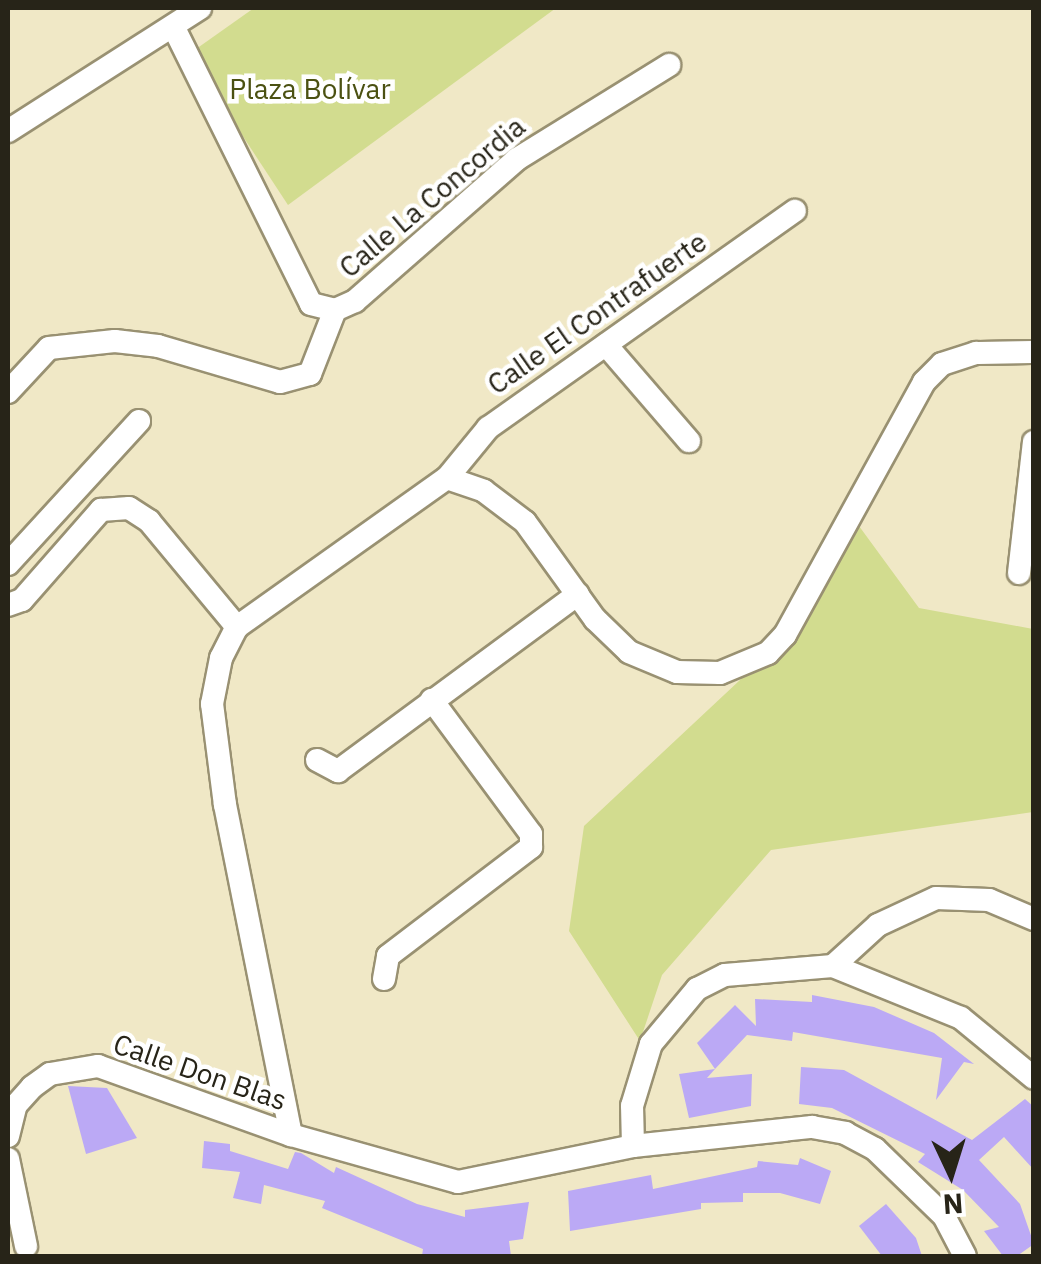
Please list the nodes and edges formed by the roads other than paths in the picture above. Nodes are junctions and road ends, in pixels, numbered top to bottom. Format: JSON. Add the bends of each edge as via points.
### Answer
{"nodes":[{"id":1,"x":200,"y":8,"type":"edge"},
{"id":2,"x":173,"y":26,"type":"junction"},
{"id":3,"x":669,"y":65,"type":"dead end"},
{"id":4,"x":8,"y":131,"type":"edge"},
{"id":5,"x":795,"y":211,"type":"dead end"},
{"id":6,"x":335,"y":310,"type":"junction"},
{"id":7,"x":606,"y":346,"type":"junction"},
{"id":8,"x":1034,"y":352,"type":"edge"},
{"id":9,"x":8,"y":392,"type":"edge"},
{"id":10,"x":139,"y":421,"type":"dead end"},
{"id":11,"x":689,"y":441,"type":"dead end"},
{"id":12,"x":1034,"y":442,"type":"edge"},
{"id":13,"x":447,"y":478,"type":"junction"},
{"id":14,"x":1030,"y":514,"type":"edge"},
{"id":15,"x":8,"y":564,"type":"edge"},
{"id":16,"x":1018,"y":573,"type":"dead end"},
{"id":17,"x":578,"y":594,"type":"junction"},
{"id":18,"x":8,"y":605,"type":"edge"},
{"id":19,"x":236,"y":627,"type":"junction"},
{"id":20,"x":432,"y":700,"type":"junction"},
{"id":21,"x":318,"y":760,"type":"dead end"},
{"id":22,"x":1034,"y":919,"type":"edge"},
{"id":23,"x":833,"y":966,"type":"junction"},
{"id":24,"x":384,"y":979,"type":"dead end"},
{"id":25,"x":1034,"y":1078,"type":"edge"},
{"id":26,"x":291,"y":1135,"type":"junction"},
{"id":27,"x":8,"y":1136,"type":"edge"},
{"id":28,"x":633,"y":1146,"type":"junction"},
{"id":29,"x":8,"y":1158,"type":"edge"},
{"id":30,"x":26,"y":1246,"type":"dead end"},
{"id":31,"x":965,"y":1256,"type":"edge"}],
"edges":[{"from":1,"to":2,"type":"street"},
{"from":2,"to":4,"type":"street"},
{"from":2,"to":6,"type":"street","via":[[311,304]]},
{"from":3,"to":6,"type":"street","name":"Calle La Concordia","via":[[517,159],[355,302]]},
{"from":5,"to":7,"type":"street","name":"Calle El Contrafuerte"},
{"from":6,"to":9,"type":"street","via":[[310,374],[280,382],[158,346],[115,341],[49,348]]},
{"from":7,"to":11,"type":"street"},
{"from":7,"to":13,"type":"street","name":"Calle El Contrafuerte","via":[[488,428]]},
{"from":8,"to":17,"type":"street","via":[[976,353],[942,364],[924,382],[785,635],[768,653],[720,673],[678,672],[629,652]]},
{"from":10,"to":15,"type":"street"},
{"from":12,"to":14,"type":"street"},
{"from":13,"to":17,"type":"street","via":[[506,505]]},
{"from":13,"to":19,"type":"street","name":"Calle El Contrafuerte"},
{"from":14,"to":16,"type":"street"},
{"from":17,"to":20,"type":"street"},
{"from":18,"to":19,"type":"street","via":[[22,600],[102,510],[129,508],[149,520]]},
{"from":19,"to":26,"type":"street","via":[[221,658],[212,704],[224,805]]},
{"from":20,"to":21,"type":"street","via":[[338,771]]},
{"from":20,"to":24,"type":"street","via":[[531,834],[531,847],[388,956]]},
{"from":22,"to":23,"type":"street","via":[[989,900],[936,898],[878,925]]},
{"from":23,"to":25,"type":"street","via":[[961,1018]]},
{"from":23,"to":28,"type":"street","via":[[725,975],[697,989],[668,1018],[639,1073]]},
{"from":26,"to":27,"type":"street","name":"Calle Don Blas","via":[[98,1066],[50,1074],[32,1087],[16,1105]]},
{"from":26,"to":28,"type":"street","name":"Calle Don Blas","via":[[458,1182]]},
{"from":28,"to":31,"type":"street","name":"Calle Don Blas","via":[[762,1128],[845,1132],[876,1149],[944,1216]]},
{"from":29,"to":30,"type":"street"}]}
